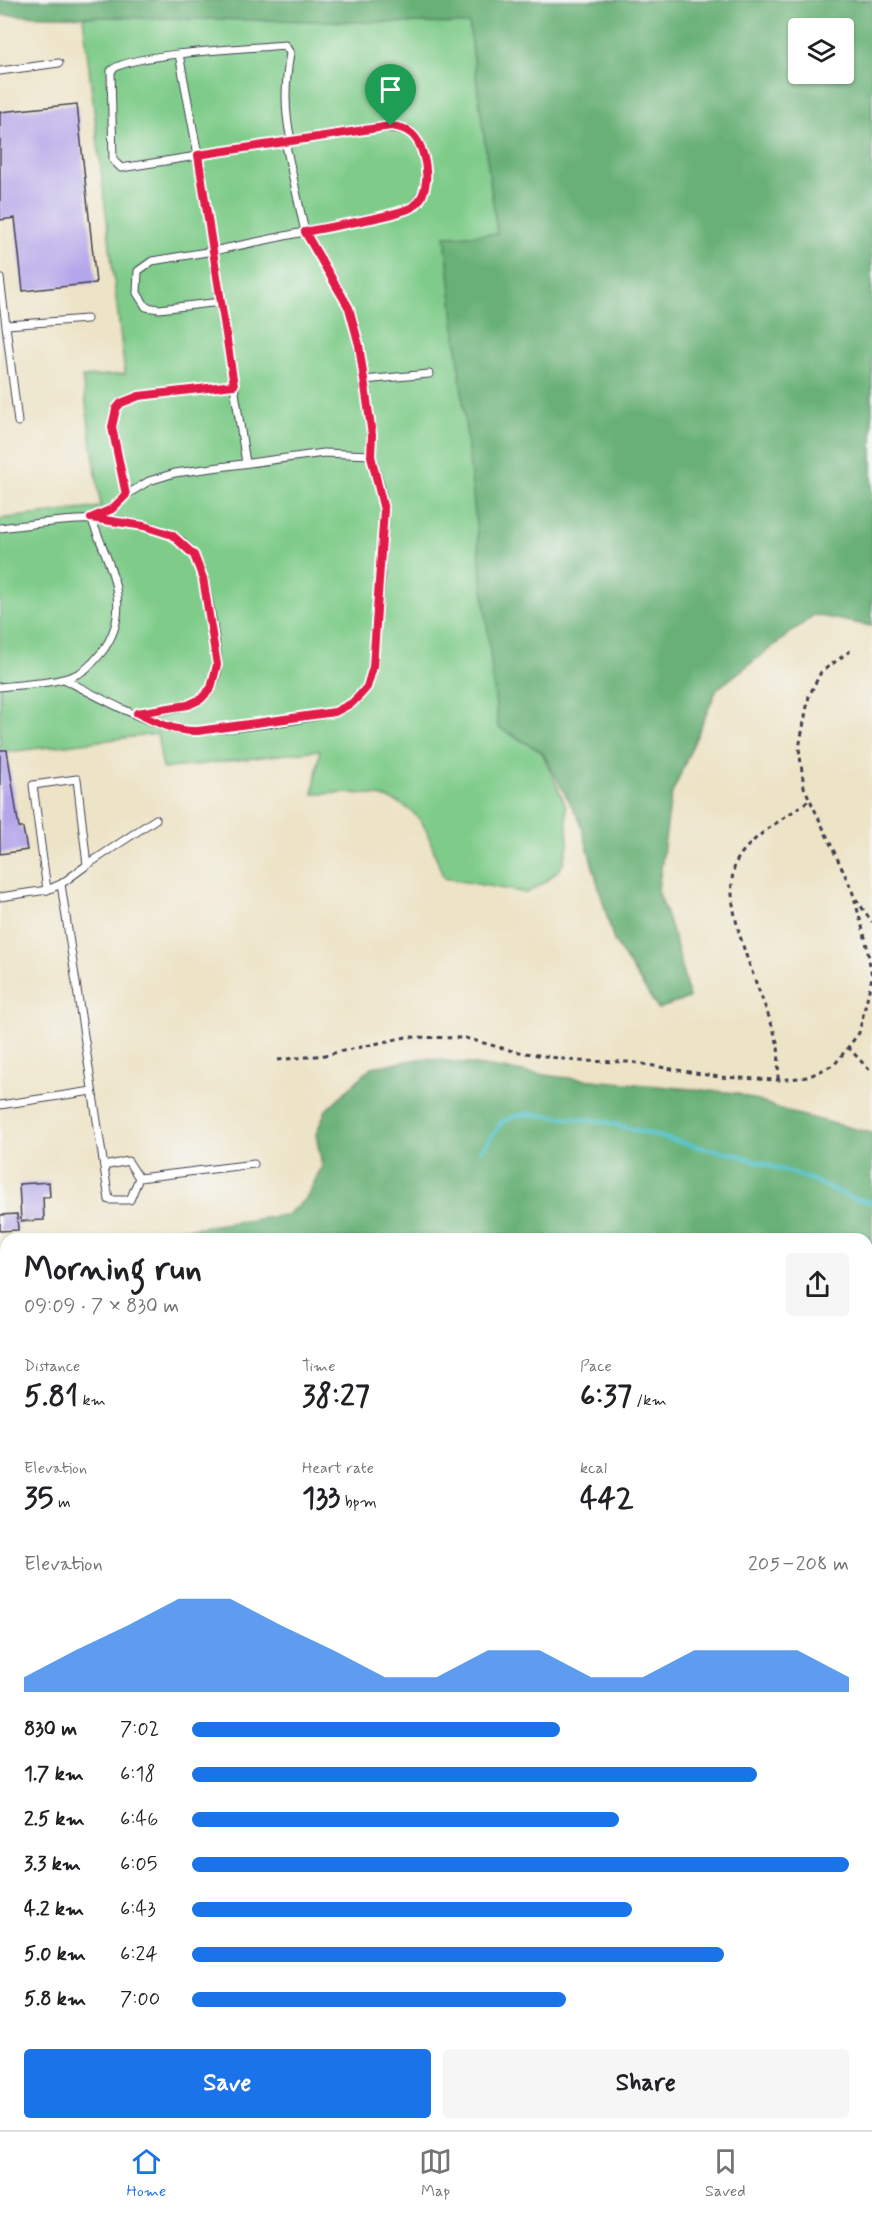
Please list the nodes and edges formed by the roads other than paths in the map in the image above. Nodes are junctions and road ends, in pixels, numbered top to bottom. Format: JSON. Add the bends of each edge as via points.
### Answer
{"nodes":[{"id":1,"x":179,"y":54,"type":"junction"},
{"id":2,"x":59,"y":63,"type":"dead end"},
{"id":3,"x":0,"y":70,"type":"edge"},
{"id":4,"x":288,"y":141,"type":"junction"},
{"id":5,"x":198,"y":155,"type":"junction"},
{"id":6,"x":305,"y":232,"type":"junction"},
{"id":7,"x":213,"y":251,"type":"junction"},
{"id":8,"x":0,"y":278,"type":"edge"},
{"id":9,"x":221,"y":302,"type":"junction"},
{"id":10,"x":87,"y":319,"type":"dead end"},
{"id":11,"x":7,"y":325,"type":"junction"},
{"id":12,"x":429,"y":374,"type":"dead end"},
{"id":13,"x":364,"y":380,"type":"junction"},
{"id":14,"x":234,"y":385,"type":"junction"},
{"id":15,"x":18,"y":422,"type":"dead end"},
{"id":16,"x":371,"y":456,"type":"junction"},
{"id":17,"x":246,"y":463,"type":"junction"},
{"id":18,"x":126,"y":495,"type":"junction"},
{"id":19,"x":91,"y":518,"type":"junction"},
{"id":20,"x":0,"y":528,"type":"edge"},
{"id":21,"x":64,"y":679,"type":"junction"},
{"id":22,"x":0,"y":687,"type":"edge"},
{"id":23,"x":137,"y":713,"type":"junction"},
{"id":24,"x":156,"y":819,"type":"dead end"},
{"id":25,"x":87,"y":865,"type":"junction"},
{"id":26,"x":61,"y":884,"type":"junction"},
{"id":27,"x":47,"y":890,"type":"junction"},
{"id":28,"x":0,"y":897,"type":"edge"},
{"id":29,"x":92,"y":1091,"type":"junction"},
{"id":30,"x":0,"y":1105,"type":"edge"},
{"id":31,"x":254,"y":1164,"type":"dead end"},
{"id":32,"x":104,"y":1166,"type":"junction"},
{"id":33,"x":139,"y":1178,"type":"junction"}],
"edges":[{"from":1,"to":4,"type":"lane","via":[[287,46],[290,53],[284,108]]},
{"from":1,"to":5,"type":"lane"},
{"from":1,"to":5,"type":"lane","via":[[118,66],[111,71],[113,160],[125,168]]},
{"from":2,"to":3,"type":"lane"},
{"from":4,"to":5,"type":"lane"},
{"from":4,"to":6,"type":"lane"},
{"from":4,"to":6,"type":"lane","via":[[400,127],[417,139],[425,162],[425,187],[412,207]]},
{"from":5,"to":7,"type":"lane"},
{"from":6,"to":7,"type":"lane"},
{"from":6,"to":13,"type":"lane","via":[[349,308],[358,336]]},
{"from":7,"to":9,"type":"lane"},
{"from":7,"to":9,"type":"lane","via":[[144,264],[136,275],[137,293],[142,304],[155,309]]},
{"from":8,"to":11,"type":"lane"},
{"from":9,"to":14,"type":"lane"},
{"from":10,"to":11,"type":"lane"},
{"from":11,"to":15,"type":"lane"},
{"from":12,"to":13,"type":"lane"},
{"from":13,"to":16,"type":"lane"},
{"from":14,"to":17,"type":"lane"},
{"from":14,"to":18,"type":"lane","via":[[139,396],[121,403],[112,427]]},
{"from":16,"to":17,"type":"lane","via":[[324,453]]},
{"from":16,"to":23,"type":"lane","via":[[383,500],[383,532],[373,667],[360,695],[344,708],[325,714],[198,731],[178,730]]},
{"from":17,"to":18,"type":"lane","via":[[161,476]]},
{"from":18,"to":19,"type":"lane","via":[[112,509]]},
{"from":19,"to":20,"type":"lane"},
{"from":19,"to":21,"type":"lane","via":[[117,591],[118,617],[100,655],[82,672]]},
{"from":19,"to":23,"type":"lane","via":[[144,526],[172,535],[194,555],[203,578],[217,665],[211,688],[188,705]]},
{"from":21,"to":22,"type":"lane"},
{"from":21,"to":23,"type":"lane"},
{"from":24,"to":25,"type":"lane"},
{"from":25,"to":26,"type":"lane"},
{"from":25,"to":27,"type":"lane","via":[[77,778],[33,785]]},
{"from":26,"to":27,"type":"lane"},
{"from":26,"to":29,"type":"lane"},
{"from":27,"to":28,"type":"lane"},
{"from":29,"to":30,"type":"lane"},
{"from":29,"to":32,"type":"lane"},
{"from":31,"to":33,"type":"lane"},
{"from":32,"to":33,"type":"lane","via":[[128,1161]]},
{"from":32,"to":33,"type":"lane","via":[[109,1200],[130,1200]]}]}
